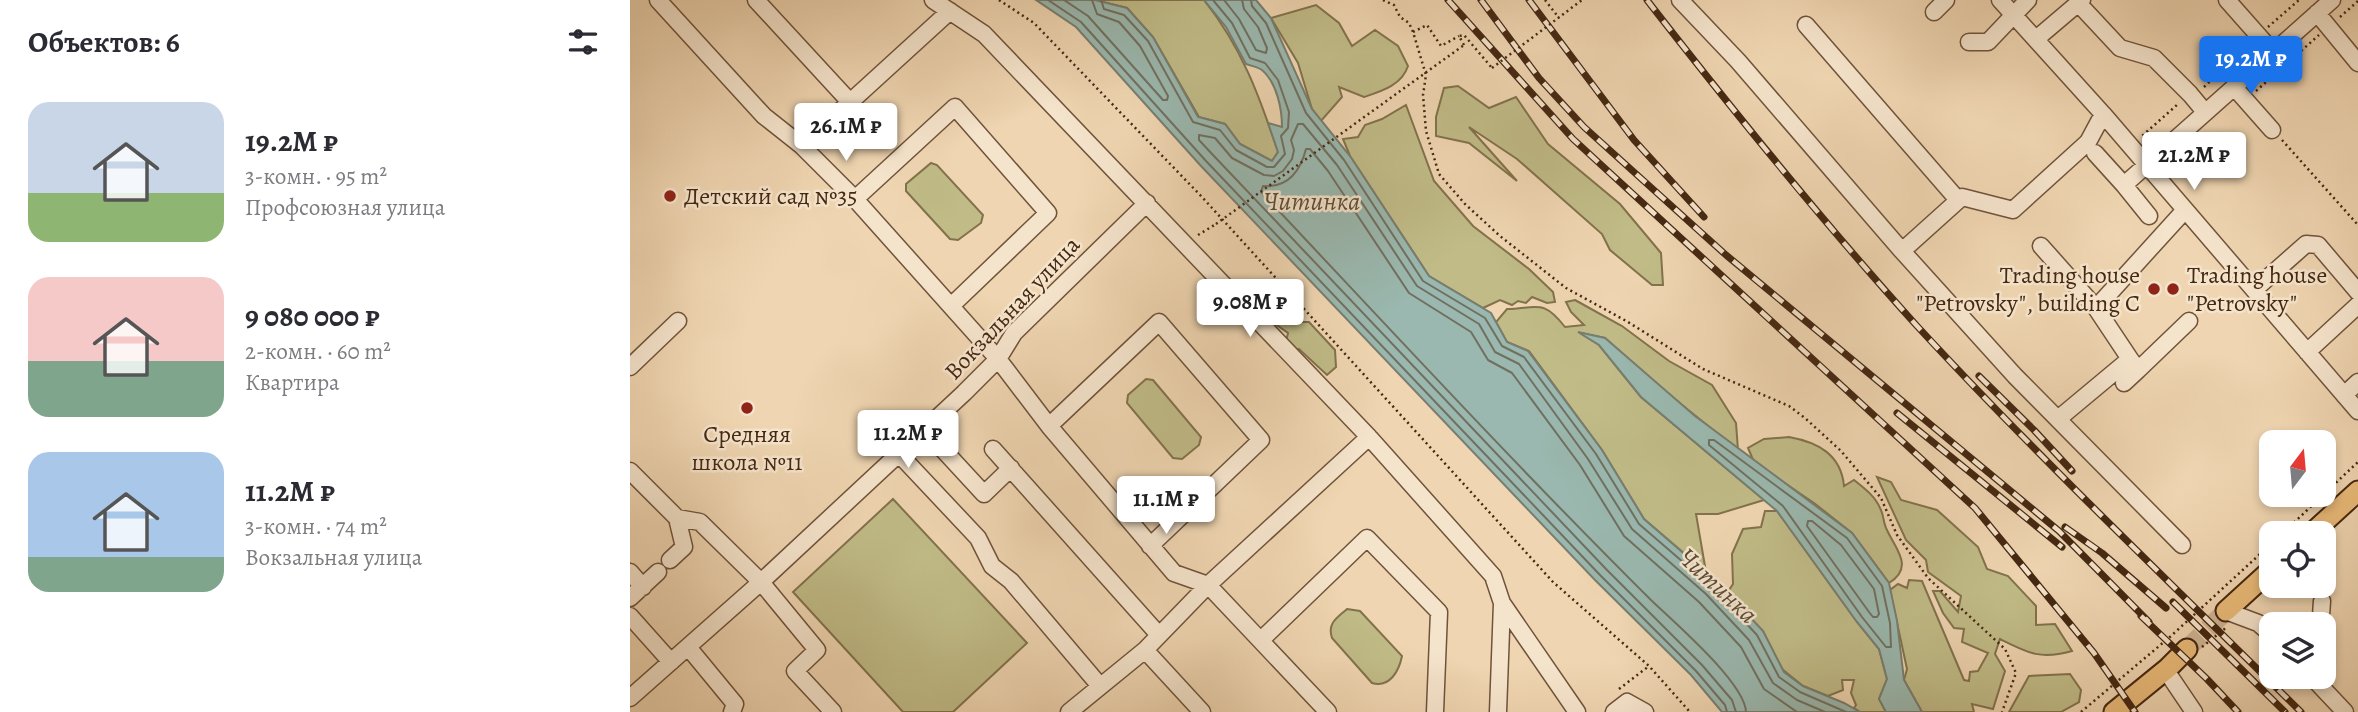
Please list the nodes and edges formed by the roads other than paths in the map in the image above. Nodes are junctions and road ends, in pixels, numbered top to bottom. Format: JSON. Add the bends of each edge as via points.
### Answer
{"nodes":[{"id":1,"x":658,"y":0,"type":"edge"},
{"id":2,"x":756,"y":0,"type":"edge"},
{"id":3,"x":933,"y":0,"type":"edge"},
{"id":4,"x":1679,"y":0,"type":"edge"},
{"id":5,"x":2000,"y":0,"type":"edge"},
{"id":6,"x":2028,"y":0,"type":"edge"},
{"id":7,"x":2227,"y":0,"type":"edge"},
{"id":8,"x":2332,"y":0,"type":"edge"},
{"id":9,"x":2080,"y":1,"type":"edge"},
{"id":10,"x":950,"y":11,"type":"junction"},
{"id":11,"x":2317,"y":13,"type":"junction"},
{"id":12,"x":2013,"y":14,"type":"junction"},
{"id":13,"x":1806,"y":24,"type":"dead end"},
{"id":14,"x":2036,"y":39,"type":"junction"},
{"id":15,"x":1969,"y":42,"type":"dead end"},
{"id":16,"x":2273,"y":52,"type":"junction"},
{"id":17,"x":2358,"y":63,"type":"edge"},
{"id":18,"x":2234,"y":87,"type":"junction"},
{"id":19,"x":850,"y":102,"type":"junction"},
{"id":20,"x":2205,"y":112,"type":"junction"},
{"id":21,"x":2103,"y":114,"type":"junction"},
{"id":22,"x":2272,"y":130,"type":"road end"},
{"id":23,"x":802,"y":146,"type":"junction"},
{"id":24,"x":2095,"y":153,"type":"dead end"},
{"id":25,"x":2146,"y":164,"type":"junction"},
{"id":26,"x":2124,"y":185,"type":"junction"},
{"id":27,"x":855,"y":199,"type":"junction"},
{"id":28,"x":1958,"y":200,"type":"junction"},
{"id":29,"x":1147,"y":202,"type":"junction"},
{"id":30,"x":2185,"y":210,"type":"junction"},
{"id":31,"x":2149,"y":216,"type":"dead end"},
{"id":32,"x":2041,"y":246,"type":"dead end"},
{"id":33,"x":1902,"y":251,"type":"junction"},
{"id":34,"x":2254,"y":290,"type":"junction"},
{"id":35,"x":2358,"y":292,"type":"edge"},
{"id":36,"x":2358,"y":305,"type":"edge"},
{"id":37,"x":951,"y":306,"type":"junction"},
{"id":38,"x":2096,"y":309,"type":"junction"},
{"id":39,"x":678,"y":321,"type":"dead end"},
{"id":40,"x":2189,"y":321,"type":"dead end"},
{"id":41,"x":2307,"y":352,"type":"junction"},
{"id":42,"x":998,"y":359,"type":"junction"},
{"id":43,"x":2134,"y":364,"type":"junction"},
{"id":44,"x":630,"y":367,"type":"edge"},
{"id":45,"x":2358,"y":382,"type":"edge"},
{"id":46,"x":2124,"y":383,"type":"dead end"},
{"id":47,"x":2344,"y":395,"type":"junction"},
{"id":48,"x":2358,"y":411,"type":"edge"},
{"id":49,"x":2058,"y":419,"type":"junction"},
{"id":50,"x":1049,"y":426,"type":"junction"},
{"id":51,"x":925,"y":429,"type":"junction"},
{"id":52,"x":1369,"y":436,"type":"junction"},
{"id":53,"x":993,"y":449,"type":"dead end"},
{"id":54,"x":899,"y":454,"type":"junction"},
{"id":55,"x":1011,"y":468,"type":"junction"},
{"id":56,"x":630,"y":471,"type":"edge"},
{"id":57,"x":2358,"y":491,"type":"edge"},
{"id":58,"x":677,"y":518,"type":"junction"},
{"id":59,"x":2325,"y":521,"type":"edge"},
{"id":60,"x":2182,"y":545,"type":"dead end"},
{"id":61,"x":1150,"y":546,"type":"junction"},
{"id":62,"x":630,"y":572,"type":"edge"},
{"id":63,"x":2259,"y":581,"type":"edge"},
{"id":64,"x":761,"y":582,"type":"junction"},
{"id":65,"x":1208,"y":585,"type":"junction"},
{"id":66,"x":643,"y":587,"type":"junction"},
{"id":67,"x":630,"y":598,"type":"edge"},
{"id":68,"x":2322,"y":601,"type":"dead end"},
{"id":69,"x":1502,"y":603,"type":"junction"},
{"id":70,"x":2226,"y":611,"type":"joint"},
{"id":71,"x":2321,"y":612,"type":"edge"},
{"id":72,"x":630,"y":616,"type":"edge"},
{"id":73,"x":2259,"y":624,"type":"edge"},
{"id":74,"x":1159,"y":635,"type":"junction"},
{"id":75,"x":1261,"y":640,"type":"junction"},
{"id":76,"x":688,"y":647,"type":"junction"},
{"id":77,"x":2187,"y":649,"type":"tunnel mouth"},
{"id":78,"x":1145,"y":650,"type":"junction"},
{"id":79,"x":671,"y":662,"type":"junction"},
{"id":80,"x":2168,"y":668,"type":"junction"},
{"id":81,"x":1100,"y":686,"type":"junction"},
{"id":82,"x":2323,"y":689,"type":"edge"},
{"id":83,"x":630,"y":698,"type":"edge"},
{"id":84,"x":1620,"y":707,"type":"edge"},
{"id":85,"x":732,"y":712,"type":"edge"},
{"id":86,"x":833,"y":712,"type":"edge"},
{"id":87,"x":1069,"y":712,"type":"edge"},
{"id":88,"x":1202,"y":712,"type":"edge"},
{"id":89,"x":1328,"y":712,"type":"edge"},
{"id":90,"x":1435,"y":712,"type":"edge"},
{"id":91,"x":1497,"y":712,"type":"edge"},
{"id":92,"x":1577,"y":712,"type":"edge"},
{"id":93,"x":1646,"y":712,"type":"edge"},
{"id":94,"x":2114,"y":712,"type":"edge"},
{"id":95,"x":2194,"y":712,"type":"edge"},
{"id":96,"x":2344,"y":712,"type":"edge"}],
"edges":[{"from":1,"to":23,"type":"street","via":[[764,116]]},
{"from":2,"to":19,"type":"street"},
{"from":3,"to":10,"type":"street"},
{"from":4,"to":33,"type":"street","via":[[1738,61]]},
{"from":5,"to":12,"type":"street"},
{"from":6,"to":12,"type":"street"},
{"from":7,"to":16,"type":"street"},
{"from":8,"to":11,"type":"street"},
{"from":9,"to":14,"type":"street"},
{"from":9,"to":20,"type":"street","via":[[2120,48],[2154,58]]},
{"from":10,"to":19,"type":"street"},
{"from":10,"to":29,"type":"street","via":[[985,34]]},
{"from":11,"to":16,"type":"street"},
{"from":11,"to":17,"type":"street"},
{"from":12,"to":14,"type":"street"},
{"from":12,"to":15,"type":"street","via":[[1987,42]]},
{"from":13,"to":28,"type":"street"},
{"from":14,"to":21,"type":"street"},
{"from":16,"to":18,"type":"street"},
{"from":18,"to":20,"type":"street"},
{"from":18,"to":22,"type":"street"},
{"from":19,"to":23,"type":"street"},
{"from":20,"to":25,"type":"street"},
{"from":21,"to":25,"type":"street"},
{"from":21,"to":28,"type":"street","via":[[2088,142],[2013,210],[1962,197]]},
{"from":23,"to":27,"type":"street"},
{"from":24,"to":26,"type":"street"},
{"from":25,"to":26,"type":"street"},
{"from":25,"to":30,"type":"street"},
{"from":26,"to":31,"type":"street"},
{"from":27,"to":37,"type":"street"},
{"from":27,"to":37,"type":"street","via":[[955,107],[1048,212]]},
{"from":28,"to":33,"type":"street"},
{"from":29,"to":42,"type":"street","name":"Вокзальная улица","via":[[1014,333]]},
{"from":29,"to":52,"type":"street"},
{"from":30,"to":34,"type":"street"},
{"from":30,"to":38,"type":"street"},
{"from":32,"to":38,"type":"street"},
{"from":33,"to":49,"type":"street"},
{"from":34,"to":35,"type":"street","via":[[2306,244],[2318,245]]},
{"from":34,"to":41,"type":"street"},
{"from":36,"to":41,"type":"street"},
{"from":37,"to":42,"type":"street"},
{"from":38,"to":43,"type":"street"},
{"from":39,"to":44,"type":"street"},
{"from":40,"to":43,"type":"street"},
{"from":41,"to":47,"type":"street"},
{"from":42,"to":50,"type":"street"},
{"from":42,"to":51,"type":"street","name":"Вокзальная улица"},
{"from":43,"to":46,"type":"street"},
{"from":43,"to":49,"type":"street"},
{"from":45,"to":47,"type":"street"},
{"from":47,"to":48,"type":"street"},
{"from":49,"to":60,"type":"street"},
{"from":50,"to":61,"type":"street"},
{"from":50,"to":61,"type":"street","via":[[1159,322],[1261,440]]},
{"from":51,"to":54,"type":"street","name":"Вокзальная улица"},
{"from":51,"to":55,"type":"street","via":[[984,494]]},
{"from":52,"to":65,"type":"street"},
{"from":52,"to":69,"type":"street","via":[[1493,576]]},
{"from":53,"to":55,"type":"street"},
{"from":54,"to":64,"type":"street","name":"Вокзальная улица"},
{"from":54,"to":81,"type":"street","via":[[978,538],[992,566],[1011,581]]},
{"from":55,"to":74,"type":"street"},
{"from":56,"to":58,"type":"street"},
{"from":57,"to":59,"type":"main road"},
{"from":58,"to":64,"type":"street","via":[[699,522]]},
{"from":58,"to":66,"type":"street","via":[[684,547]]},
{"from":61,"to":65,"type":"street","via":[[1174,572]]},
{"from":62,"to":66,"type":"street"},
{"from":63,"to":70,"type":"main road"},
{"from":64,"to":76,"type":"street","name":"Вокзальная улица"},
{"from":64,"to":86,"type":"street","via":[[817,650],[795,671]]},
{"from":65,"to":74,"type":"street"},
{"from":65,"to":75,"type":"street"},
{"from":66,"to":67,"type":"street"},
{"from":68,"to":71,"type":"street"},
{"from":69,"to":91,"type":"street"},
{"from":69,"to":92,"type":"street"},
{"from":70,"to":73,"type":"street"},
{"from":72,"to":79,"type":"street"},
{"from":74,"to":78,"type":"street"},
{"from":75,"to":89,"type":"street"},
{"from":75,"to":90,"type":"street","via":[[1367,538],[1439,612]]},
{"from":76,"to":79,"type":"street","name":"Вокзальная улица"},
{"from":76,"to":85,"type":"street","via":[[736,704]]},
{"from":77,"to":80,"type":"main road"},
{"from":78,"to":81,"type":"street"},
{"from":78,"to":88,"type":"street"},
{"from":79,"to":83,"type":"street","name":"Вокзальная улица"},
{"from":80,"to":94,"type":"main road"},
{"from":80,"to":95,"type":"street"},
{"from":81,"to":87,"type":"street"},
{"from":82,"to":96,"type":"street"},
{"from":84,"to":93,"type":"street"}]}
